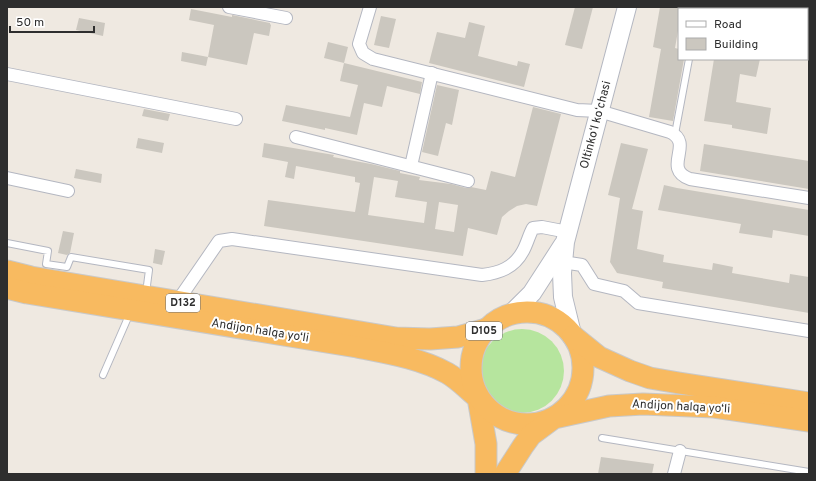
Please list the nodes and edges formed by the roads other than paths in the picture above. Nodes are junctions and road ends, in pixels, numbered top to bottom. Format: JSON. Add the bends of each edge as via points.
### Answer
{"nodes":[{"id":1,"x":229,"y":7,"type":"edge"},
{"id":2,"x":370,"y":7,"type":"edge"},
{"id":3,"x":627,"y":7,"type":"edge"},
{"id":4,"x":286,"y":18,"type":"dead end"},
{"id":5,"x":689,"y":60,"type":"edge"},
{"id":6,"x":7,"y":74,"type":"edge"},
{"id":7,"x":432,"y":74,"type":"junction"},
{"id":8,"x":600,"y":111,"type":"junction"},
{"id":9,"x":236,"y":119,"type":"dead end"},
{"id":10,"x":675,"y":134,"type":"junction"},
{"id":11,"x":296,"y":137,"type":"dead end"},
{"id":12,"x":411,"y":166,"type":"junction"},
{"id":13,"x":7,"y":178,"type":"edge"},
{"id":14,"x":468,"y":181,"type":"dead end"},
{"id":15,"x":68,"y":191,"type":"dead end"},
{"id":16,"x":809,"y":198,"type":"edge"},
{"id":17,"x":567,"y":237,"type":"junction"},
{"id":18,"x":7,"y":243,"type":"edge"},
{"id":19,"x":558,"y":262,"type":"junction"},
{"id":20,"x":7,"y":271,"type":"edge"},
{"id":21,"x":7,"y":288,"type":"edge"},
{"id":22,"x":177,"y":302,"type":"junction"},
{"id":23,"x":138,"y":303,"type":"junction"},
{"id":24,"x":511,"y":314,"type":"junction"},
{"id":25,"x":486,"y":329,"type":"junction"},
{"id":26,"x":809,"y":331,"type":"edge"},
{"id":27,"x":572,"y":334,"type":"junction"},
{"id":28,"x":103,"y":375,"type":"dead end"},
{"id":29,"x":478,"y":398,"type":"junction"},
{"id":30,"x":809,"y":403,"type":"edge"},
{"id":31,"x":554,"y":418,"type":"junction"},
{"id":32,"x":809,"y":421,"type":"edge"},
{"id":33,"x":602,"y":438,"type":"dead end"},
{"id":34,"x":680,"y":451,"type":"junction"},
{"id":35,"x":809,"y":472,"type":"edge"},
{"id":36,"x":486,"y":474,"type":"edge"},
{"id":37,"x":505,"y":474,"type":"edge"},
{"id":38,"x":674,"y":474,"type":"edge"}],
"edges":[{"from":1,"to":4,"type":"street"},
{"from":2,"to":7,"type":"street","via":[[359,44],[363,53],[373,59]]},
{"from":3,"to":8,"type":"main road","name":"Oltinkoʻl koʻchasi"},
{"from":5,"to":10,"type":"lane"},
{"from":6,"to":9,"type":"street"},
{"from":7,"to":8,"type":"street","via":[[577,110]]},
{"from":7,"to":12,"type":"street"},
{"from":8,"to":10,"type":"street"},
{"from":8,"to":17,"type":"main road","name":"Oltinkoʻl koʻchasi"},
{"from":10,"to":16,"type":"street","via":[[680,145],[677,164],[682,176]]},
{"from":11,"to":12,"type":"street"},
{"from":12,"to":14,"type":"street"},
{"from":13,"to":15,"type":"street"},
{"from":17,"to":19,"type":"main road","name":"Oltinkoʻl koʻchasi"},
{"from":17,"to":22,"type":"street","via":[[542,227],[534,228],[523,252],[511,267],[497,273],[482,275],[232,239],[220,241]]},
{"from":18,"to":23,"type":"lane","via":[[48,252],[46,264],[67,266],[71,257],[149,270]]},
{"from":19,"to":24,"type":"main road","name":"Oltinkoʻl koʻchasi"},
{"from":19,"to":26,"type":"street","via":[[582,265],[594,284],[624,291],[638,303]]},
{"from":19,"to":27,"type":"main road","name":"Oltinkoʻl koʻchasi"},
{"from":20,"to":23,"type":"highway","name":"Andijon halqa yo‘li","number":"D132"},
{"from":21,"to":23,"type":"highway","name":"Andijon halqa yo‘li","number":"D132","via":[[27,293]]},
{"from":22,"to":23,"type":"highway","name":"Andijon halqa yo‘li","number":"D132"},
{"from":22,"to":25,"type":"highway","name":"Andijon halqa yo‘li","number":"D132","via":[[396,338],[458,337]]},
{"from":23,"to":28,"type":"lane"},
{"from":23,"to":29,"type":"highway","name":"Andijon halqa yo‘li","number":"D132","via":[[396,355],[448,374]]},
{"from":24,"to":25,"type":"highway","number":"D105","via":[[497,320]]},
{"from":24,"to":27,"type":"highway","number":"D105","via":[[528,312],[545,315],[560,322]]},
{"from":25,"to":29,"type":"highway","number":"D105","via":[[475,345],[470,362],[471,381]]},
{"from":27,"to":30,"type":"highway","name":"Andijon halqa yo‘li","number":"D105","via":[[599,357],[650,378]]},
{"from":27,"to":31,"type":"highway","number":"D105","via":[[580,352],[582,377],[579,390],[569,406]]},
{"from":29,"to":31,"type":"highway","number":"D105","via":[[489,411],[504,421],[521,425],[538,424]]},
{"from":29,"to":36,"type":"highway","number":"D105","via":[[486,444]]},
{"from":31,"to":32,"type":"highway","name":"Andijon halqa yo‘li","number":"D105","via":[[609,406],[643,404],[714,407]]},
{"from":31,"to":37,"type":"highway","number":"D105","via":[[531,435]]},
{"from":33,"to":34,"type":"lane"},
{"from":34,"to":35,"type":"lane"},
{"from":34,"to":38,"type":"street"}]}
